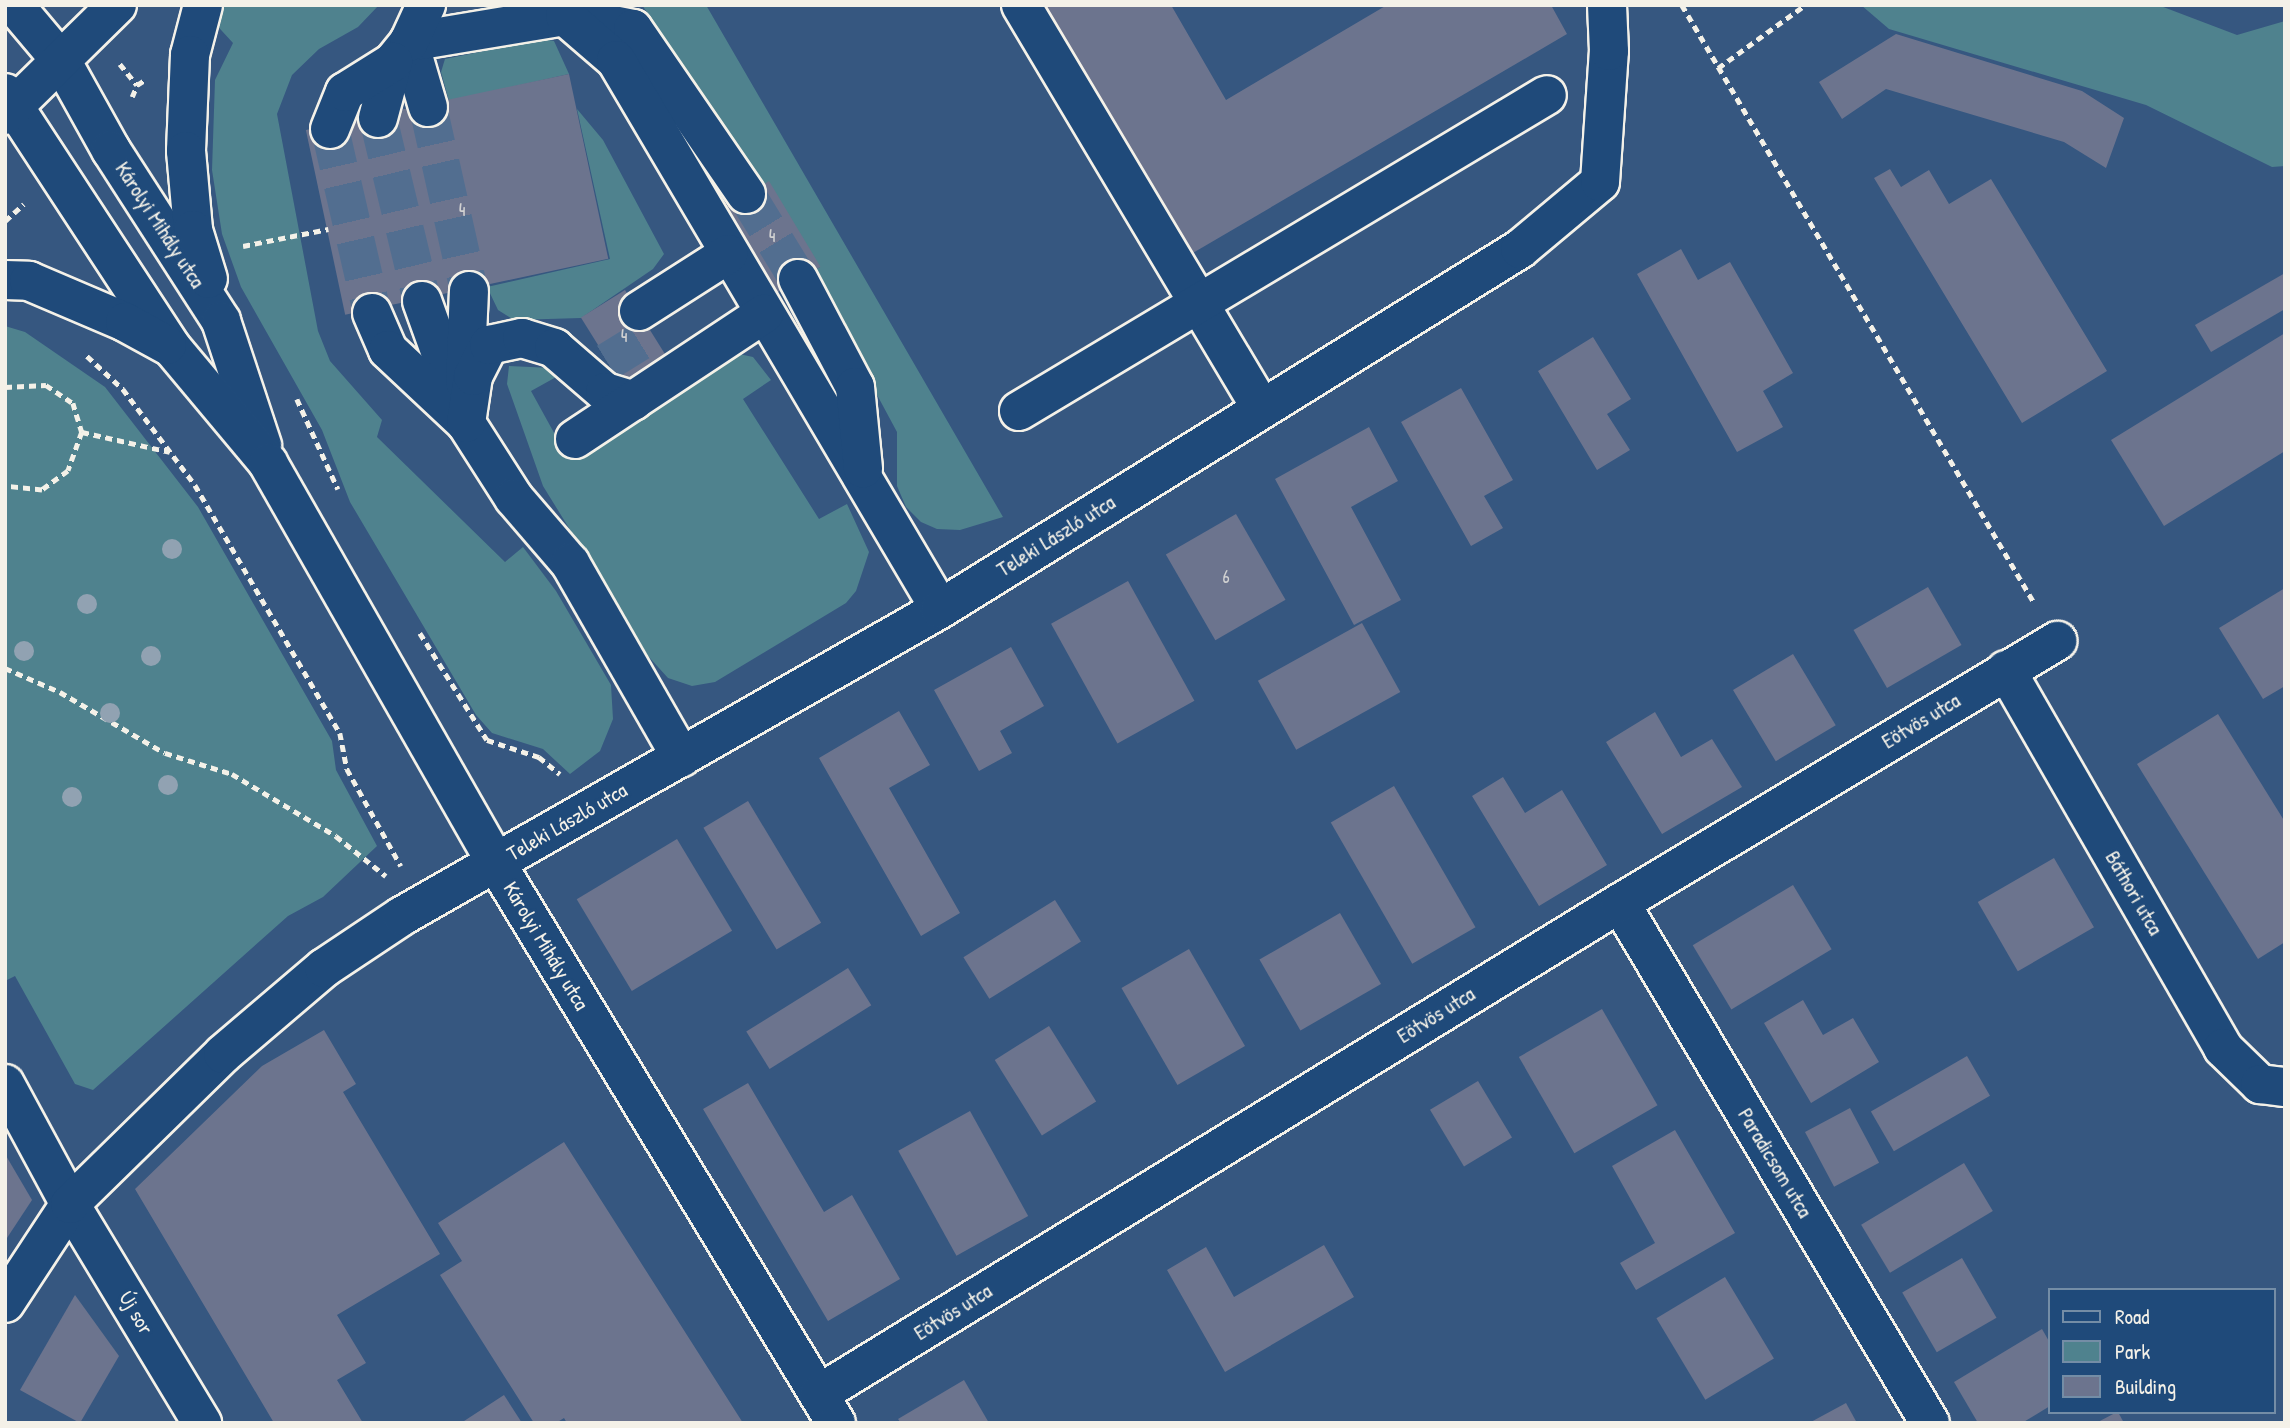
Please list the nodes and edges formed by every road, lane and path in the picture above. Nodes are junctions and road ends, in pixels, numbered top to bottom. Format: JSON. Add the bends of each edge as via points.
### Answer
{"nodes":[{"id":1,"x":117,"y":5,"type":"edge"},
{"id":2,"x":203,"y":5,"type":"edge"},
{"id":3,"x":426,"y":5,"type":"edge"},
{"id":4,"x":1021,"y":5,"type":"edge"},
{"id":5,"x":1607,"y":5,"type":"edge"},
{"id":6,"x":1682,"y":5,"type":"edge"},
{"id":7,"x":1805,"y":5,"type":"edge"},
{"id":8,"x":16,"y":12,"type":"edge"},
{"id":9,"x":565,"y":16,"type":"junction"},
{"id":10,"x":401,"y":52,"type":"junction"},
{"id":11,"x":62,"y":61,"type":"junction"},
{"id":12,"x":1718,"y":68,"type":"junction"},
{"id":13,"x":1547,"y":95,"type":"dead end"},
{"id":14,"x":8,"y":105,"type":"edge"},
{"id":15,"x":428,"y":107,"type":"tunnel mouth"},
{"id":16,"x":378,"y":118,"type":"tunnel mouth"},
{"id":17,"x":330,"y":129,"type":"tunnel mouth"},
{"id":18,"x":746,"y":194,"type":"tunnel mouth"},
{"id":19,"x":328,"y":229,"type":"dead end"},
{"id":20,"x":260,"y":241,"type":"dead end"},
{"id":21,"x":735,"y":266,"type":"junction"},
{"id":22,"x":798,"y":279,"type":"tunnel mouth"},
{"id":23,"x":5,"y":280,"type":"edge"},
{"id":24,"x":469,"y":291,"type":"tunnel mouth"},
{"id":25,"x":422,"y":302,"type":"tunnel mouth"},
{"id":26,"x":1199,"y":303,"type":"junction"},
{"id":27,"x":372,"y":313,"type":"tunnel mouth"},
{"id":28,"x":764,"y":314,"type":"junction"},
{"id":29,"x":221,"y":321,"type":"junction"},
{"id":30,"x":647,"y":322,"type":"tunnel mouth"},
{"id":31,"x":172,"y":348,"type":"junction"},
{"id":32,"x":80,"y":350,"type":"dead end"},
{"id":33,"x":5,"y":387,"type":"edge"},
{"id":34,"x":293,"y":393,"type":"dead end"},
{"id":35,"x":634,"y":401,"type":"junction"},
{"id":36,"x":1262,"y":409,"type":"junction"},
{"id":37,"x":1019,"y":411,"type":"dead end"},
{"id":38,"x":466,"y":423,"type":"junction"},
{"id":39,"x":82,"y":432,"type":"junction"},
{"id":40,"x":575,"y":439,"type":"dead end"},
{"id":41,"x":170,"y":452,"type":"junction"},
{"id":42,"x":268,"y":463,"type":"junction"},
{"id":43,"x":864,"y":481,"type":"junction"},
{"id":44,"x":5,"y":486,"type":"edge"},
{"id":45,"x":342,"y":499,"type":"dead end"},
{"id":46,"x":940,"y":608,"type":"junction"},
{"id":47,"x":415,"y":626,"type":"dead end"},
{"id":48,"x":2057,"y":640,"type":"joint"},
{"id":49,"x":5,"y":668,"type":"edge"},
{"id":50,"x":2006,"y":670,"type":"junction"},
{"id":51,"x":681,"y":757,"type":"junction"},
{"id":52,"x":584,"y":813,"type":"junction"},
{"id":53,"x":496,"y":863,"type":"junction"},
{"id":54,"x":1620,"y":903,"type":"junction"},
{"id":55,"x":423,"y":904,"type":"junction"},
{"id":56,"x":5,"y":1084,"type":"edge"},
{"id":57,"x":2285,"y":1087,"type":"edge"},
{"id":58,"x":70,"y":1203,"type":"junction"},
{"id":59,"x":5,"y":1303,"type":"edge"},
{"id":60,"x":827,"y":1409,"type":"edge"},
{"id":61,"x":202,"y":1423,"type":"edge"},
{"id":62,"x":1930,"y":1423,"type":"edge"}],
"edges":[{"from":1,"to":11,"type":"street"},
{"from":2,"to":29,"type":"street","via":[[190,55],[186,151],[194,230]]},
{"from":3,"to":10,"type":"street"},
{"from":4,"to":26,"type":"street"},
{"from":5,"to":36,"type":"street","name":"Teleki László utca","via":[[1609,51],[1600,183],[1520,249]]},
{"from":6,"to":12,"type":"path"},
{"from":7,"to":12,"type":"path"},
{"from":8,"to":11,"type":"street","name":"Károlyi Mihály utca"},
{"from":9,"to":10,"type":"street"},
{"from":9,"to":18,"type":"street","via":[[633,29]]},
{"from":9,"to":21,"type":"street","via":[[617,60]]},
{"from":10,"to":15,"type":"street"},
{"from":10,"to":16,"type":"street"},
{"from":10,"to":17,"type":"street","via":[[345,92]]},
{"from":11,"to":14,"type":"street"},
{"from":11,"to":29,"type":"street","name":"Károlyi Mihály utca","via":[[111,150]]},
{"from":12,"to":48,"type":"path"},
{"from":13,"to":26,"type":"street"},
{"from":14,"to":31,"type":"street","name":"Károlyi Mihály utca"},
{"from":19,"to":20,"type":"path"},
{"from":21,"to":28,"type":"street"},
{"from":21,"to":30,"type":"street"},
{"from":22,"to":43,"type":"street","via":[[855,387]]},
{"from":23,"to":31,"type":"street","via":[[29,281],[125,322]]},
{"from":24,"to":38,"type":"street"},
{"from":25,"to":38,"type":"street"},
{"from":26,"to":36,"type":"street"},
{"from":26,"to":37,"type":"street"},
{"from":27,"to":38,"type":"street","via":[[388,350]]},
{"from":28,"to":35,"type":"street"},
{"from":28,"to":43,"type":"street"},
{"from":29,"to":42,"type":"street","name":"Károlyi Mihály utca"},
{"from":31,"to":42,"type":"street","name":"Károlyi Mihály utca"},
{"from":32,"to":41,"type":"path","via":[[123,389]]},
{"from":33,"to":39,"type":"path","via":[[47,386],[73,403]]},
{"from":34,"to":45,"type":"path"},
{"from":35,"to":38,"type":"street","via":[[605,392],[584,355],[522,338],[489,345],[472,376]]},
{"from":35,"to":40,"type":"street"},
{"from":36,"to":46,"type":"street","name":"Teleki László utca"},
{"from":38,"to":51,"type":"street","via":[[514,498],[570,563]]},
{"from":39,"to":41,"type":"path"},
{"from":39,"to":44,"type":"path","via":[[68,471],[42,490]]},
{"from":41,"to":55,"type":"path","via":[[195,485],[340,733],[347,769]]},
{"from":42,"to":53,"type":"street","name":"Károlyi Mihály utca"},
{"from":43,"to":46,"type":"street"},
{"from":46,"to":51,"type":"street","name":"Teleki László utca"},
{"from":47,"to":52,"type":"path","via":[[487,740],[538,757],[558,770]]},
{"from":48,"to":50,"type":"street","name":"Eötvös utca"},
{"from":49,"to":55,"type":"path","via":[[60,692],[164,753],[232,774],[336,836]]},
{"from":50,"to":54,"type":"street","name":"Eötvös utca"},
{"from":50,"to":57,"type":"street","name":"Báthori utca","via":[[2223,1048],[2260,1084]]},
{"from":51,"to":52,"type":"street","name":"Teleki László utca"},
{"from":52,"to":53,"type":"street","name":"Teleki László utca"},
{"from":53,"to":55,"type":"street","name":"Teleki László utca"},
{"from":53,"to":60,"type":"street","name":"Károlyi Mihály utca"},
{"from":54,"to":60,"type":"street","name":"Eötvös utca"},
{"from":54,"to":62,"type":"street","name":"Paradicsom utca"},
{"from":55,"to":58,"type":"street","name":"Teleki László utca","via":[[324,968],[223,1054]]},
{"from":56,"to":58,"type":"street","name":"Új sor"},
{"from":58,"to":59,"type":"street","name":"Teleki László utca"},
{"from":58,"to":61,"type":"street","name":"Új sor"}]}
